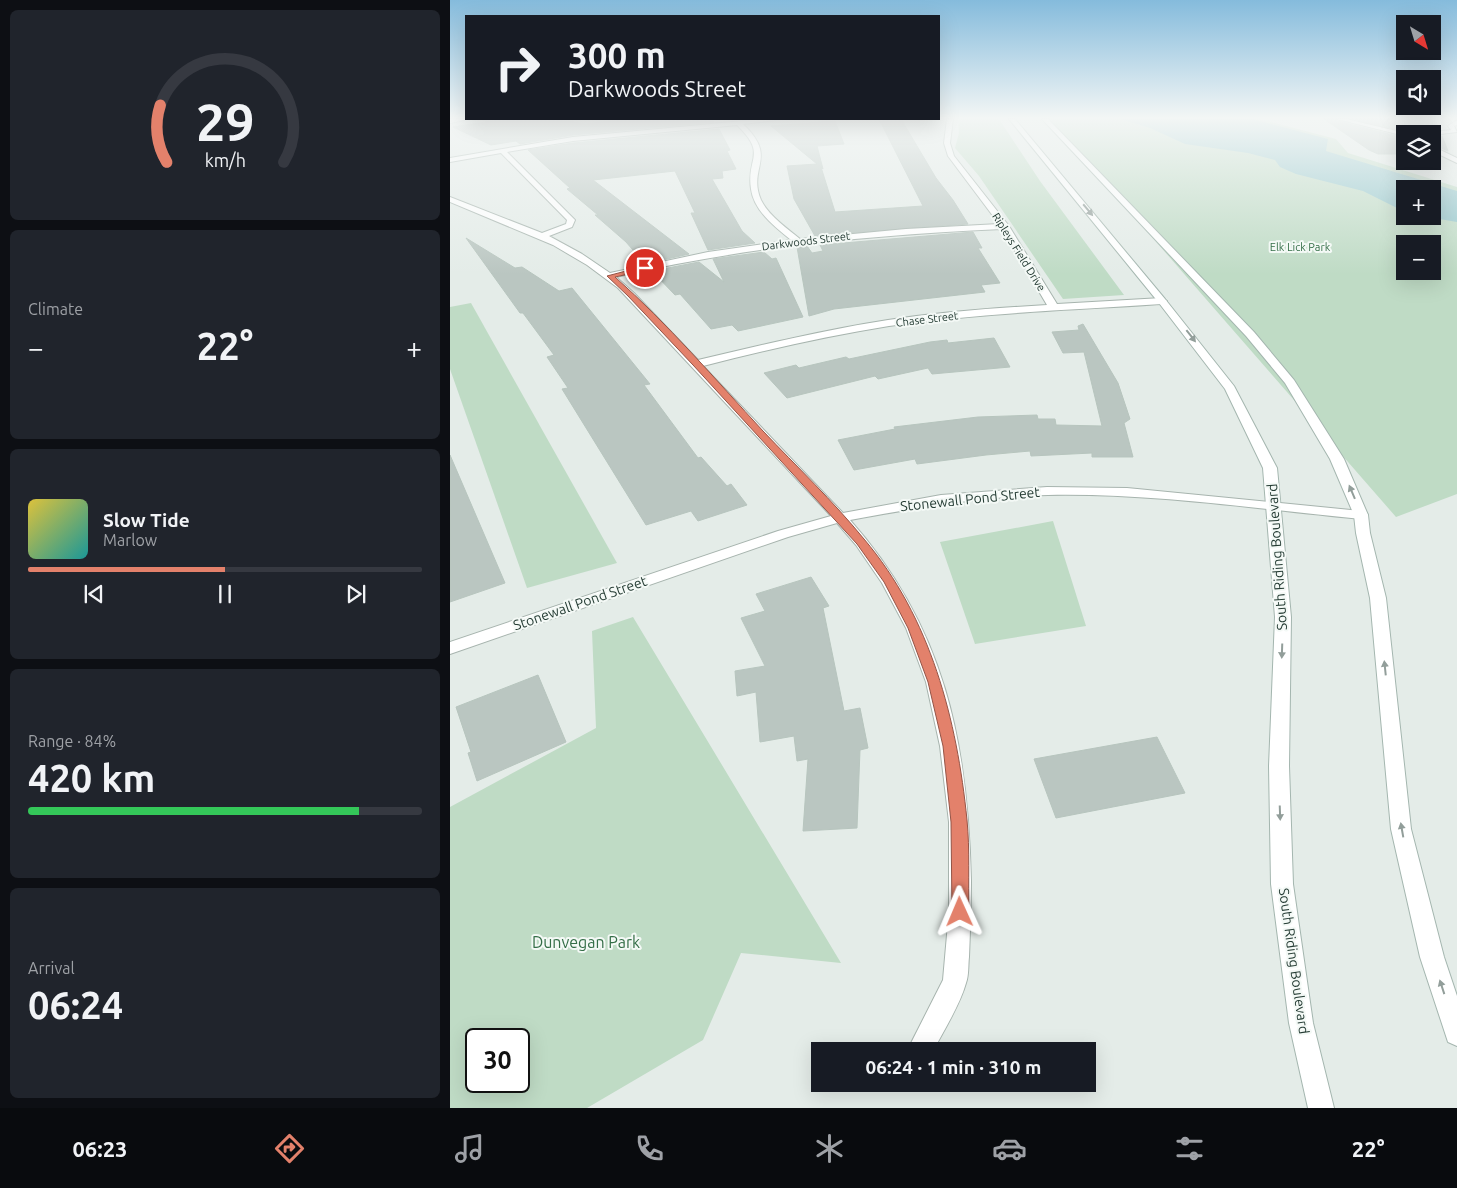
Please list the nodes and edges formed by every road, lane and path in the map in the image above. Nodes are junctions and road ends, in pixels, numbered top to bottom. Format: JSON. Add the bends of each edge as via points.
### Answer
{"nodes":[{"id":1,"x":522,"y":171,"type":"edge"},
{"id":2,"x":757,"y":171,"type":"edge"},
{"id":3,"x":962,"y":171,"type":"edge"},
{"id":4,"x":1055,"y":171,"type":"edge"},
{"id":5,"x":1095,"y":171,"type":"edge"},
{"id":6,"x":450,"y":199,"type":"edge"},
{"id":7,"x":1005,"y":226,"type":"junction"},
{"id":8,"x":543,"y":236,"type":"junction"},
{"id":9,"x":799,"y":242,"type":"junction"},
{"id":10,"x":610,"y":276,"type":"junction"},
{"id":11,"x":1162,"y":300,"type":"junction"},
{"id":12,"x":1054,"y":308,"type":"junction"},
{"id":13,"x":696,"y":364,"type":"junction"},
{"id":14,"x":1273,"y":508,"type":"junction"},
{"id":15,"x":1361,"y":515,"type":"junction"},
{"id":16,"x":840,"y":518,"type":"junction"},
{"id":17,"x":450,"y":648,"type":"edge"},
{"id":18,"x":1457,"y":1033,"type":"edge"},
{"id":19,"x":924,"y":1042,"type":"edge"},
{"id":20,"x":1321,"y":1108,"type":"edge"}],
"edges":[{"from":1,"to":8,"type":"street","via":[[571,220],[569,225]]},
{"from":2,"to":9,"type":"street","via":[[754,182],[757,200],[766,214]]},
{"from":3,"to":7,"type":"street","name":"Ripleys Field Drive"},
{"from":4,"to":11,"type":"street","name":"South Riding Boulevard","one_way":true},
{"from":15,"to":5,"type":"street","one_way":true,"via":[[1338,459],[1290,382],[1216,297]]},
{"from":6,"to":8,"type":"street"},
{"from":7,"to":9,"type":"street","name":"Darkwoods Street","via":[[914,230]]},
{"from":7,"to":12,"type":"street","name":"Ripleys Field Drive"},
{"from":8,"to":10,"type":"street"},
{"from":9,"to":10,"type":"street","name":"Darkwoods Street"},
{"from":10,"to":13,"type":"street"},
{"from":11,"to":12,"type":"street","name":"Chase Street"},
{"from":11,"to":14,"type":"street","name":"South Riding Boulevard","one_way":true,"via":[[1230,388],[1270,468]]},
{"from":12,"to":13,"type":"street","name":"Chase Street","via":[[890,323],[798,339]]},
{"from":13,"to":16,"type":"street"},
{"from":14,"to":15,"type":"street","name":"Stonewall Pond Street"},
{"from":14,"to":16,"type":"street","name":"Stonewall Pond Street","via":[[1128,492],[1047,491],[940,499]]},
{"from":14,"to":20,"type":"street","name":"South Riding Boulevard","one_way":true,"via":[[1284,617],[1278,766],[1282,884],[1301,1023]]},
{"from":18,"to":15,"type":"street","one_way":true,"via":[[1432,957],[1401,829],[1378,598]]},
{"from":16,"to":17,"type":"street","name":"Stonewall Pond Street","via":[[774,537]]},
{"from":16,"to":19,"type":"street","via":[[889,582],[914,628],[935,682],[950,746],[959,822],[960,912],[954,982]]}]}
